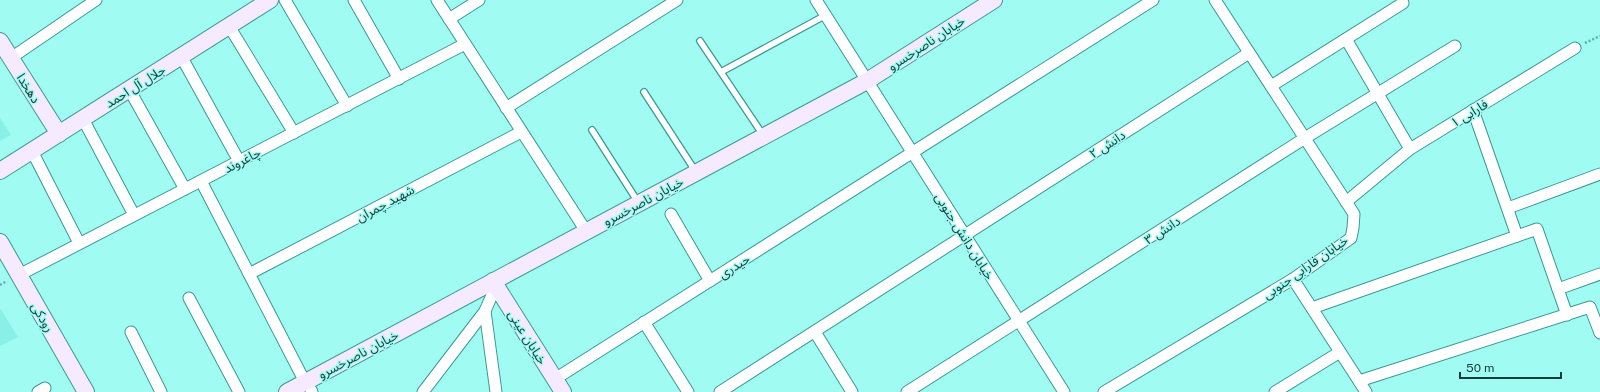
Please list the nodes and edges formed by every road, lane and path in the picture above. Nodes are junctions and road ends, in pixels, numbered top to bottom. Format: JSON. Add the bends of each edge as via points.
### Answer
{"nodes":[{"id":1,"x":96,"y":0,"type":"edge"},
{"id":2,"x":285,"y":0,"type":"edge"},
{"id":3,"x":354,"y":0,"type":"edge"},
{"id":4,"x":437,"y":0,"type":"edge"},
{"id":5,"x":479,"y":0,"type":"edge"},
{"id":6,"x":677,"y":0,"type":"edge"},
{"id":7,"x":816,"y":0,"type":"edge"},
{"id":8,"x":994,"y":0,"type":"edge"},
{"id":9,"x":1153,"y":0,"type":"edge"},
{"id":10,"x":1215,"y":0,"type":"edge"},
{"id":11,"x":267,"y":1,"type":"edge"},
{"id":12,"x":1403,"y":3,"type":"dead end"},
{"id":13,"x":826,"y":15,"type":"junction"},
{"id":14,"x":449,"y":19,"type":"junction"},
{"id":15,"x":230,"y":26,"type":"junction"},
{"id":16,"x":1600,"y":36,"type":"edge"},
{"id":17,"x":1346,"y":39,"type":"junction"},
{"id":18,"x":700,"y":41,"type":"dead end"},
{"id":19,"x":0,"y":42,"type":"edge"},
{"id":20,"x":465,"y":44,"type":"junction"},
{"id":21,"x":1455,"y":46,"type":"dead end"},
{"id":22,"x":1575,"y":48,"type":"joint"},
{"id":23,"x":1249,"y":52,"type":"junction"},
{"id":24,"x":181,"y":56,"type":"junction"},
{"id":25,"x":10,"y":58,"type":"junction"},
{"id":26,"x":721,"y":72,"type":"junction"},
{"id":27,"x":399,"y":79,"type":"junction"},
{"id":28,"x":867,"y":81,"type":"junction"},
{"id":29,"x":1271,"y":86,"type":"junction"},
{"id":30,"x":129,"y":89,"type":"junction"},
{"id":31,"x":644,"y":92,"type":"dead end"},
{"id":32,"x":1377,"y":94,"type":"junction"},
{"id":33,"x":347,"y":106,"type":"junction"},
{"id":34,"x":506,"y":108,"type":"junction"},
{"id":35,"x":1473,"y":110,"type":"junction"},
{"id":36,"x":83,"y":119,"type":"junction"},
{"id":37,"x":592,"y":130,"type":"dead end"},
{"id":38,"x":521,"y":132,"type":"junction"},
{"id":39,"x":294,"y":133,"type":"junction"},
{"id":40,"x":59,"y":134,"type":"junction"},
{"id":41,"x":764,"y":136,"type":"junction"},
{"id":42,"x":1305,"y":138,"type":"junction"},
{"id":43,"x":1410,"y":149,"type":"junction"},
{"id":44,"x":32,"y":151,"type":"junction"},
{"id":45,"x":912,"y":152,"type":"junction"},
{"id":46,"x":239,"y":161,"type":"junction"},
{"id":47,"x":0,"y":172,"type":"edge"},
{"id":48,"x":696,"y":173,"type":"junction"},
{"id":49,"x":1600,"y":174,"type":"edge"},
{"id":50,"x":201,"y":181,"type":"junction"},
{"id":51,"x":186,"y":189,"type":"junction"},
{"id":52,"x":1346,"y":202,"type":"junction"},
{"id":53,"x":639,"y":203,"type":"junction"},
{"id":54,"x":1508,"y":208,"type":"junction"},
{"id":55,"x":671,"y":214,"type":"dead end"},
{"id":56,"x":134,"y":215,"type":"junction"},
{"id":57,"x":586,"y":231,"type":"junction"},
{"id":58,"x":965,"y":235,"type":"junction"},
{"id":59,"x":1518,"y":236,"type":"junction"},
{"id":60,"x":0,"y":242,"type":"edge"},
{"id":61,"x":79,"y":243,"type":"junction"},
{"id":62,"x":249,"y":274,"type":"junction"},
{"id":63,"x":1600,"y":274,"type":"edge"},
{"id":64,"x":19,"y":275,"type":"junction"},
{"id":65,"x":1293,"y":279,"type":"junction"},
{"id":66,"x":710,"y":281,"type":"junction"},
{"id":67,"x":495,"y":284,"type":"junction"},
{"id":68,"x":1558,"y":289,"type":"junction"},
{"id":69,"x":189,"y":298,"type":"dead end"},
{"id":70,"x":1312,"y":308,"type":"junction"},
{"id":71,"x":485,"y":311,"type":"junction"},
{"id":72,"x":1566,"y":314,"type":"junction"},
{"id":73,"x":1019,"y":321,"type":"junction"},
{"id":74,"x":644,"y":322,"type":"junction"},
{"id":75,"x":131,"y":332,"type":"dead end"},
{"id":76,"x":815,"y":332,"type":"junction"},
{"id":77,"x":1600,"y":333,"type":"edge"},
{"id":78,"x":1340,"y":352,"type":"junction"},
{"id":79,"x":1359,"y":381,"type":"junction"},
{"id":80,"x":559,"y":385,"type":"edge"},
{"id":81,"x":309,"y":388,"type":"edge"},
{"id":82,"x":86,"y":392,"type":"edge"},
{"id":83,"x":161,"y":392,"type":"edge"},
{"id":84,"x":239,"y":392,"type":"edge"},
{"id":85,"x":287,"y":392,"type":"edge"},
{"id":86,"x":423,"y":392,"type":"edge"},
{"id":87,"x":496,"y":392,"type":"edge"},
{"id":88,"x":688,"y":392,"type":"edge"},
{"id":89,"x":720,"y":392,"type":"edge"},
{"id":90,"x":852,"y":392,"type":"edge"},
{"id":91,"x":907,"y":392,"type":"edge"},
{"id":92,"x":1064,"y":392,"type":"edge"},
{"id":93,"x":1104,"y":392,"type":"edge"},
{"id":94,"x":1276,"y":392,"type":"edge"},
{"id":95,"x":1366,"y":392,"type":"edge"}],
"edges":[{"from":1,"to":25,"type":"street"},
{"from":2,"to":33,"type":"street"},
{"from":3,"to":27,"type":"street"},
{"from":4,"to":14,"type":"street"},
{"from":5,"to":14,"type":"street"},
{"from":6,"to":34,"type":"street"},
{"from":7,"to":13,"type":"street","name":"خیابان دانش جنوبی"},
{"from":8,"to":28,"type":"street","name":"خیابان ناصرخسرو"},
{"from":9,"to":45,"type":"street","name":"حیدری"},
{"from":10,"to":23,"type":"street","name":"خیابان فارابی جنوبی"},
{"from":11,"to":15,"type":"street","name":"جلال آل احمد"},
{"from":12,"to":17,"type":"street"},
{"from":13,"to":26,"type":"lane"},
{"from":13,"to":28,"type":"street","name":"خیابان دانش جنوبی"},
{"from":14,"to":20,"type":"street"},
{"from":15,"to":24,"type":"street","name":"جلال آل احمد"},
{"from":15,"to":39,"type":"street"},
{"from":16,"to":22,"type":"path"},
{"from":17,"to":29,"type":"street"},
{"from":17,"to":32,"type":"street"},
{"from":18,"to":26,"type":"lane"},
{"from":19,"to":25,"type":"street","name":"دهخدا"},
{"from":20,"to":27,"type":"street","name":"چاغروند"},
{"from":20,"to":34,"type":"street"},
{"from":21,"to":32,"type":"street","name":"دانش ۳"},
{"from":22,"to":35,"type":"street","name":"فارابی ۱"},
{"from":23,"to":29,"type":"street","name":"خیابان فارابی جنوبی"},
{"from":23,"to":58,"type":"street","name":"دانش ۲"},
{"from":24,"to":30,"type":"street","name":"جلال آل احمد"},
{"from":24,"to":46,"type":"street"},
{"from":25,"to":40,"type":"street","name":"دهخدا"},
{"from":26,"to":41,"type":"lane"},
{"from":27,"to":33,"type":"street","name":"چاغروند"},
{"from":28,"to":41,"type":"street","name":"خیابان ناصرخسرو"},
{"from":28,"to":45,"type":"street","name":"خیابان دانش جنوبی"},
{"from":29,"to":42,"type":"street","name":"خیابان فارابی جنوبی"},
{"from":30,"to":36,"type":"street","name":"جلال آل احمد"},
{"from":30,"to":51,"type":"street"},
{"from":31,"to":48,"type":"lane"},
{"from":32,"to":42,"type":"street","name":"دانش ۳"},
{"from":32,"to":43,"type":"street"},
{"from":33,"to":39,"type":"street","name":"چاغروند"},
{"from":34,"to":38,"type":"street"},
{"from":35,"to":43,"type":"street","name":"فارابی ۱"},
{"from":35,"to":54,"type":"street"},
{"from":36,"to":40,"type":"street","name":"جلال آل احمد"},
{"from":36,"to":56,"type":"street"},
{"from":37,"to":53,"type":"lane"},
{"from":38,"to":57,"type":"street"},
{"from":38,"to":62,"type":"street","name":"شهید چمران"},
{"from":39,"to":46,"type":"street","name":"چاغروند"},
{"from":40,"to":44,"type":"street","name":"جلال آل احمد"},
{"from":41,"to":48,"type":"street","name":"خیابان ناصرخسرو"},
{"from":42,"to":52,"type":"street","name":"خیابان فارابی جنوبی"},
{"from":42,"to":73,"type":"street","name":"دانش ۳"},
{"from":43,"to":52,"type":"street","name":"فارابی ۱"},
{"from":44,"to":47,"type":"street","name":"جلال آل احمد"},
{"from":44,"to":61,"type":"street"},
{"from":45,"to":58,"type":"street","name":"خیابان دانش جنوبی"},
{"from":45,"to":66,"type":"street","name":"حیدری"},
{"from":46,"to":50,"type":"street","name":"چاغروند"},
{"from":48,"to":53,"type":"street","name":"خیابان ناصرخسرو"},
{"from":49,"to":54,"type":"street"},
{"from":50,"to":51,"type":"street","name":"چاغروند"},
{"from":50,"to":62,"type":"street"},
{"from":51,"to":56,"type":"street","name":"چاغروند"},
{"from":52,"to":65,"type":"street","name":"خیابان فارابی جنوبی","via":[[1354,214],[1351,238]]},
{"from":53,"to":57,"type":"street","name":"خیابان ناصرخسرو"},
{"from":54,"to":59,"type":"street"},
{"from":55,"to":66,"type":"street"},
{"from":56,"to":61,"type":"street","name":"چاغروند"},
{"from":57,"to":67,"type":"street","name":"خیابان ناصرخسرو"},
{"from":58,"to":73,"type":"street","name":"خیابان دانش جنوبی"},
{"from":58,"to":76,"type":"street","name":"دانش ۲"},
{"from":59,"to":68,"type":"street","via":[[1537,229]]},
{"from":59,"to":70,"type":"street"},
{"from":60,"to":64,"type":"street","name":"رودکی"},
{"from":61,"to":64,"type":"street","name":"چاغروند"},
{"from":62,"to":81,"type":"street"},
{"from":63,"to":68,"type":"street"},
{"from":64,"to":82,"type":"street","name":"رودکی"},
{"from":65,"to":70,"type":"street"},
{"from":65,"to":93,"type":"street","name":"خیابان فارابی جنوبی"},
{"from":66,"to":74,"type":"street","name":"حیدری"},
{"from":67,"to":71,"type":"street"},
{"from":67,"to":80,"type":"street","name":"خیابان عینی"},
{"from":67,"to":81,"type":"street","name":"خیابان ناصرخسرو"},
{"from":68,"to":72,"type":"street"},
{"from":69,"to":84,"type":"street"},
{"from":70,"to":78,"type":"street"},
{"from":71,"to":86,"type":"street"},
{"from":71,"to":87,"type":"street"},
{"from":72,"to":77,"type":"street","via":[[1590,307]]},
{"from":72,"to":79,"type":"street"},
{"from":73,"to":91,"type":"street","name":"دانش ۳"},
{"from":73,"to":92,"type":"street","name":"خیابان دانش جنوبی"},
{"from":74,"to":80,"type":"street","name":"حیدری"},
{"from":74,"to":88,"type":"street"},
{"from":75,"to":83,"type":"street"},
{"from":76,"to":89,"type":"street","name":"دانش ۲"},
{"from":76,"to":90,"type":"street"},
{"from":78,"to":79,"type":"street"},
{"from":78,"to":94,"type":"street"},
{"from":79,"to":95,"type":"street"},
{"from":81,"to":85,"type":"street","name":"خیابان ناصرخسرو"}]}
